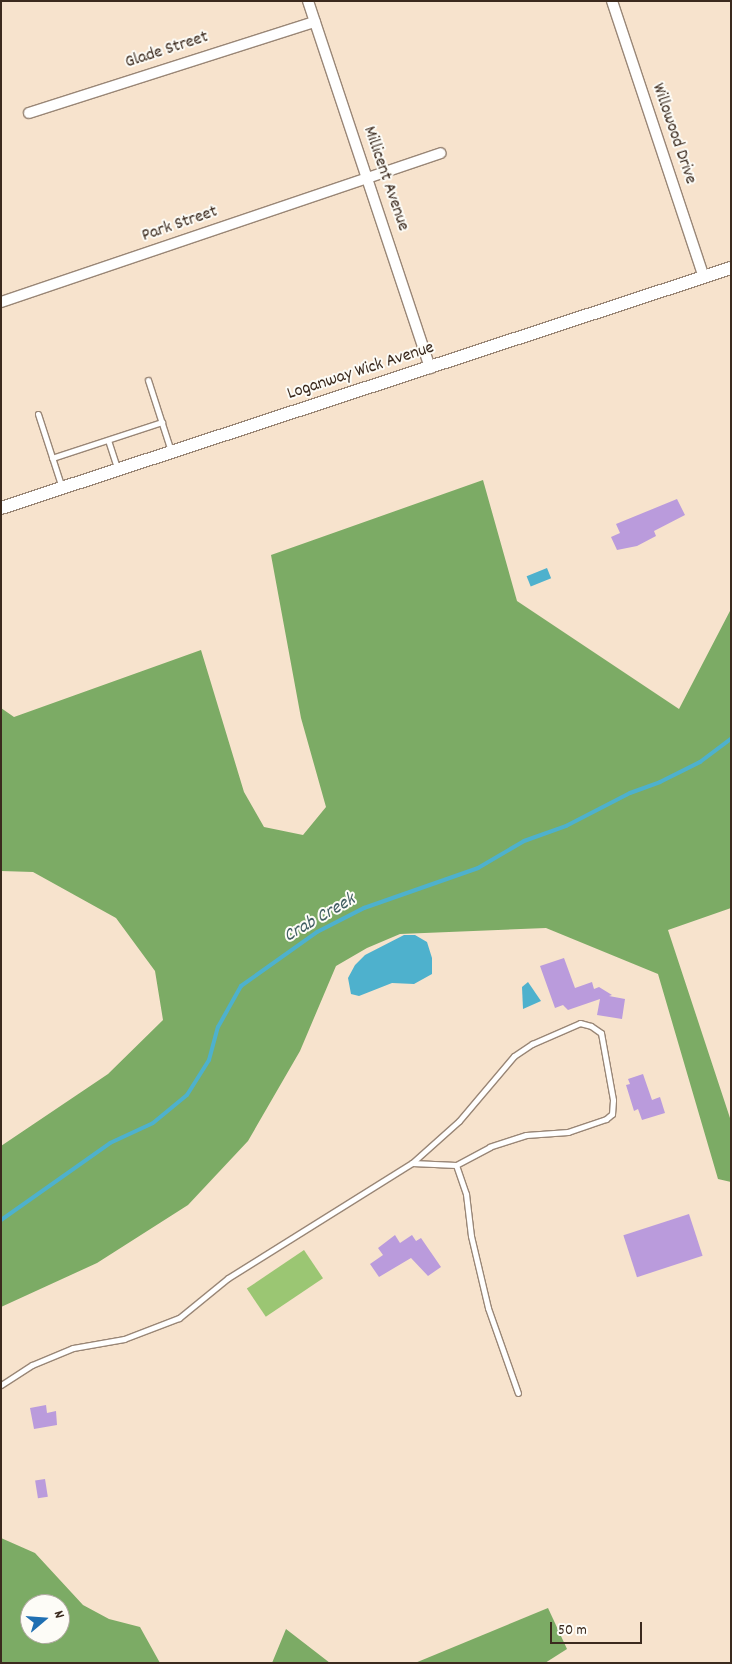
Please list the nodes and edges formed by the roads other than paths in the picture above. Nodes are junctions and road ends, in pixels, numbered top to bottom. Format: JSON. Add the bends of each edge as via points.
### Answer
{"nodes":[{"id":1,"x":308,"y":1,"type":"edge"},
{"id":2,"x":612,"y":1,"type":"edge"},
{"id":3,"x":315,"y":22,"type":"junction"},
{"id":4,"x":29,"y":113,"type":"dead end"},
{"id":5,"x":440,"y":152,"type":"dead end"},
{"id":6,"x":368,"y":178,"type":"junction"},
{"id":7,"x":731,"y":268,"type":"edge"},
{"id":8,"x":704,"y":277,"type":"junction"},
{"id":9,"x":1,"y":302,"type":"edge"},
{"id":10,"x":430,"y":368,"type":"junction"},
{"id":11,"x":148,"y":380,"type":"dead end"},
{"id":12,"x":38,"y":414,"type":"dead end"},
{"id":13,"x":162,"y":422,"type":"junction"},
{"id":14,"x":108,"y":440,"type":"junction"},
{"id":15,"x":172,"y":452,"type":"junction"},
{"id":16,"x":52,"y":458,"type":"junction"},
{"id":17,"x":117,"y":470,"type":"junction"},
{"id":18,"x":62,"y":488,"type":"junction"},
{"id":19,"x":1,"y":508,"type":"edge"},
{"id":20,"x":412,"y":1163,"type":"junction"},
{"id":21,"x":456,"y":1165,"type":"junction"},
{"id":22,"x":1,"y":1385,"type":"edge"},
{"id":23,"x":518,"y":1393,"type":"dead end"}],
"edges":[{"from":1,"to":3,"type":"street","name":"Millicent Avenue"},
{"from":2,"to":8,"type":"street","name":"Willowood Drive"},
{"from":3,"to":4,"type":"street","name":"Glade Street"},
{"from":3,"to":6,"type":"street","name":"Millicent Avenue"},
{"from":5,"to":6,"type":"street","name":"Park Street"},
{"from":6,"to":9,"type":"street","name":"Park Street"},
{"from":6,"to":10,"type":"street","name":"Millicent Avenue"},
{"from":7,"to":8,"type":"street","name":"Loganway Wick Avenue"},
{"from":8,"to":10,"type":"street","name":"Loganway Wick Avenue"},
{"from":10,"to":15,"type":"street","name":"Loganway Wick Avenue"},
{"from":11,"to":13,"type":"lane"},
{"from":12,"to":16,"type":"lane"},
{"from":13,"to":14,"type":"lane"},
{"from":13,"to":15,"type":"lane"},
{"from":14,"to":16,"type":"lane"},
{"from":14,"to":17,"type":"lane"},
{"from":15,"to":17,"type":"street","name":"Loganway Wick Avenue"},
{"from":16,"to":18,"type":"lane"},
{"from":17,"to":18,"type":"street","name":"Loganway Wick Avenue"},
{"from":18,"to":19,"type":"street","name":"Loganway Wick Avenue"},
{"from":20,"to":21,"type":"lane"},
{"from":20,"to":21,"type":"lane","via":[[459,1121],[514,1056],[532,1044],[580,1023],[601,1033],[613,1100],[612,1114],[568,1132],[526,1135],[490,1147]]},
{"from":20,"to":22,"type":"lane","via":[[228,1278],[179,1318],[124,1338],[64,1351],[32,1365]]},
{"from":21,"to":23,"type":"lane","via":[[466,1194],[471,1236],[488,1308]]}]}
